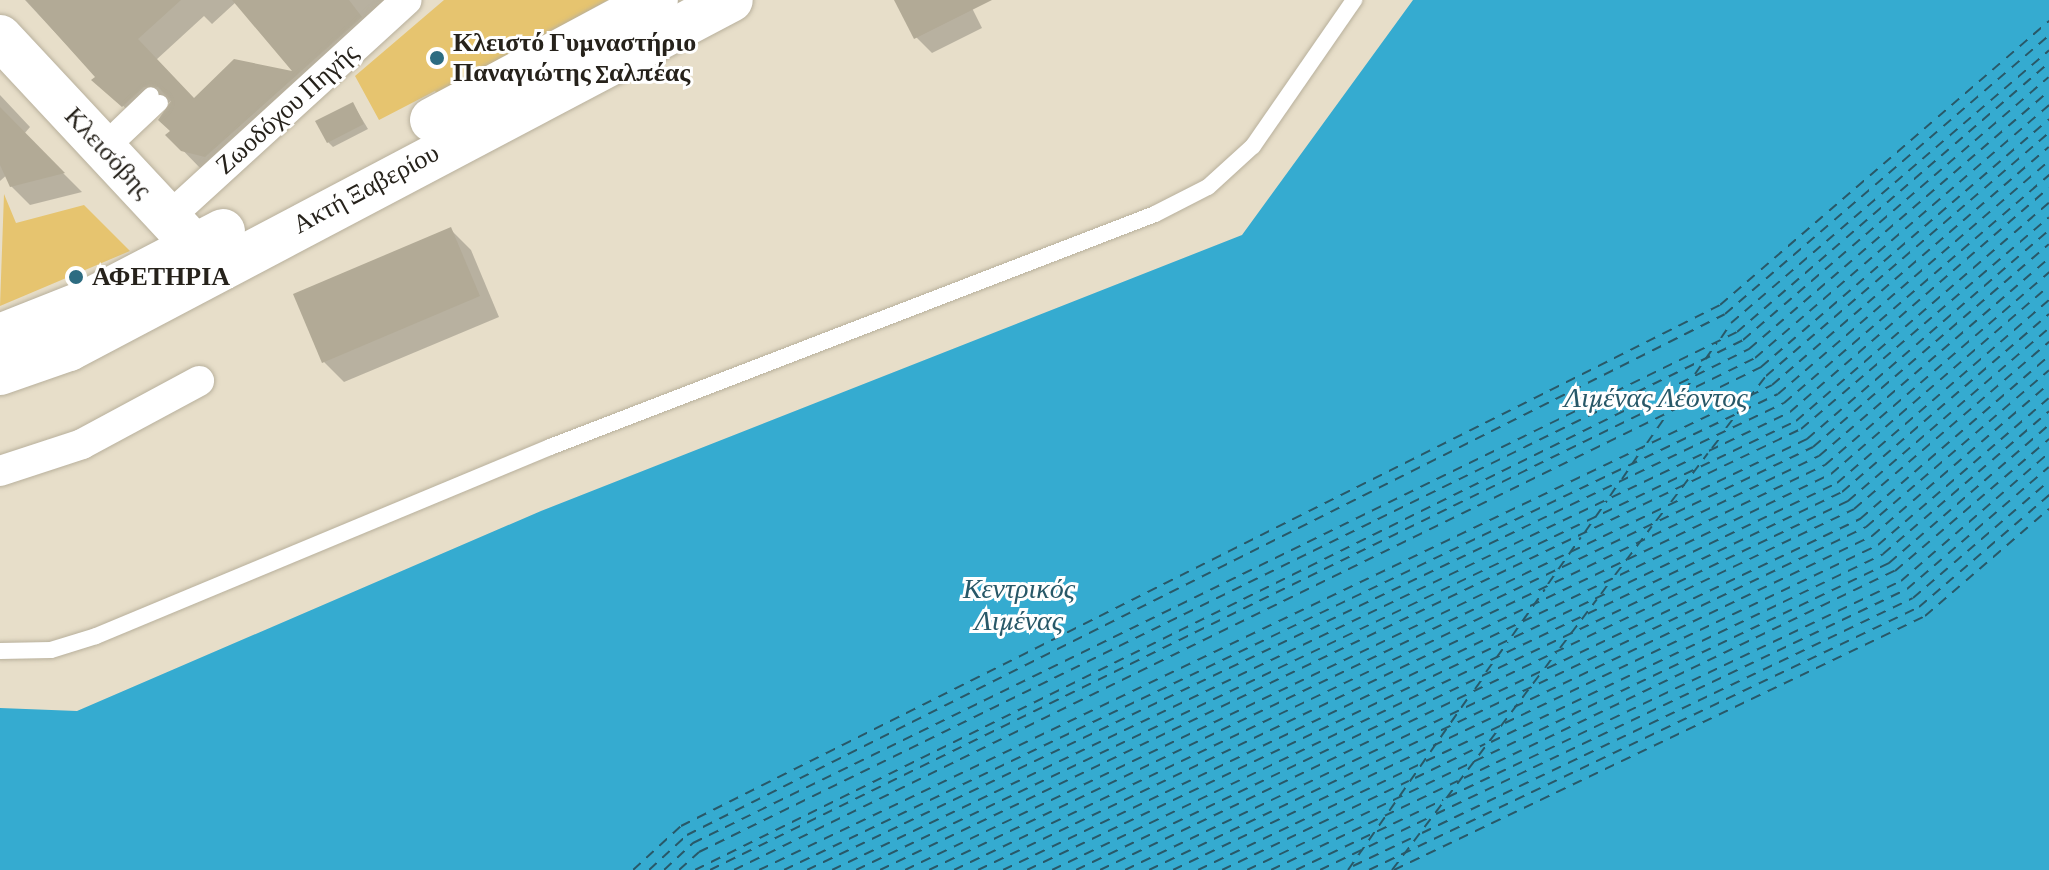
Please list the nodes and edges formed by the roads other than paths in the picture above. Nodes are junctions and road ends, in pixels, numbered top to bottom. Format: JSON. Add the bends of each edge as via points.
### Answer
{"nodes":[{"id":1,"x":656,"y":0,"type":"edge"},
{"id":2,"x":731,"y":0,"type":"edge"},
{"id":3,"x":1354,"y":0,"type":"edge"},
{"id":4,"x":387,"y":6,"type":"edge"},
{"id":5,"x":0,"y":37,"type":"edge"},
{"id":6,"x":156,"y":99,"type":"dead end"},
{"id":7,"x":104,"y":148,"type":"junction"},
{"id":8,"x":191,"y":245,"type":"junction"},
{"id":9,"x":0,"y":336,"type":"edge"},
{"id":10,"x":0,"y":373,"type":"edge"},
{"id":11,"x":199,"y":381,"type":"dead end"},
{"id":12,"x":0,"y":471,"type":"edge"},
{"id":13,"x":0,"y":651,"type":"edge"}],
"edges":[{"from":1,"to":8,"type":"main road","name":"Ακτή Ξαβερίου"},
{"from":2,"to":8,"type":"main road","name":"Ακτή Ξαβερίου"},
{"from":3,"to":13,"type":"lane","via":[[1253,146],[1208,187],[1155,214],[564,441],[96,636],[51,650]]},
{"from":4,"to":8,"type":"street","name":"Ζωοδόχου Πηγής"},
{"from":5,"to":7,"type":"main road","name":"Κλεισόβης"},
{"from":6,"to":7,"type":"lane"},
{"from":7,"to":8,"type":"main road","name":"Κλεισόβης"},
{"from":8,"to":9,"type":"main road","name":"Ακτή Ξαβερίου","via":[[88,301]]},
{"from":8,"to":10,"type":"main road","name":"Ακτή Ξαβερίου","via":[[69,349]]},
{"from":11,"to":12,"type":"street","via":[[82,444]]}]}
